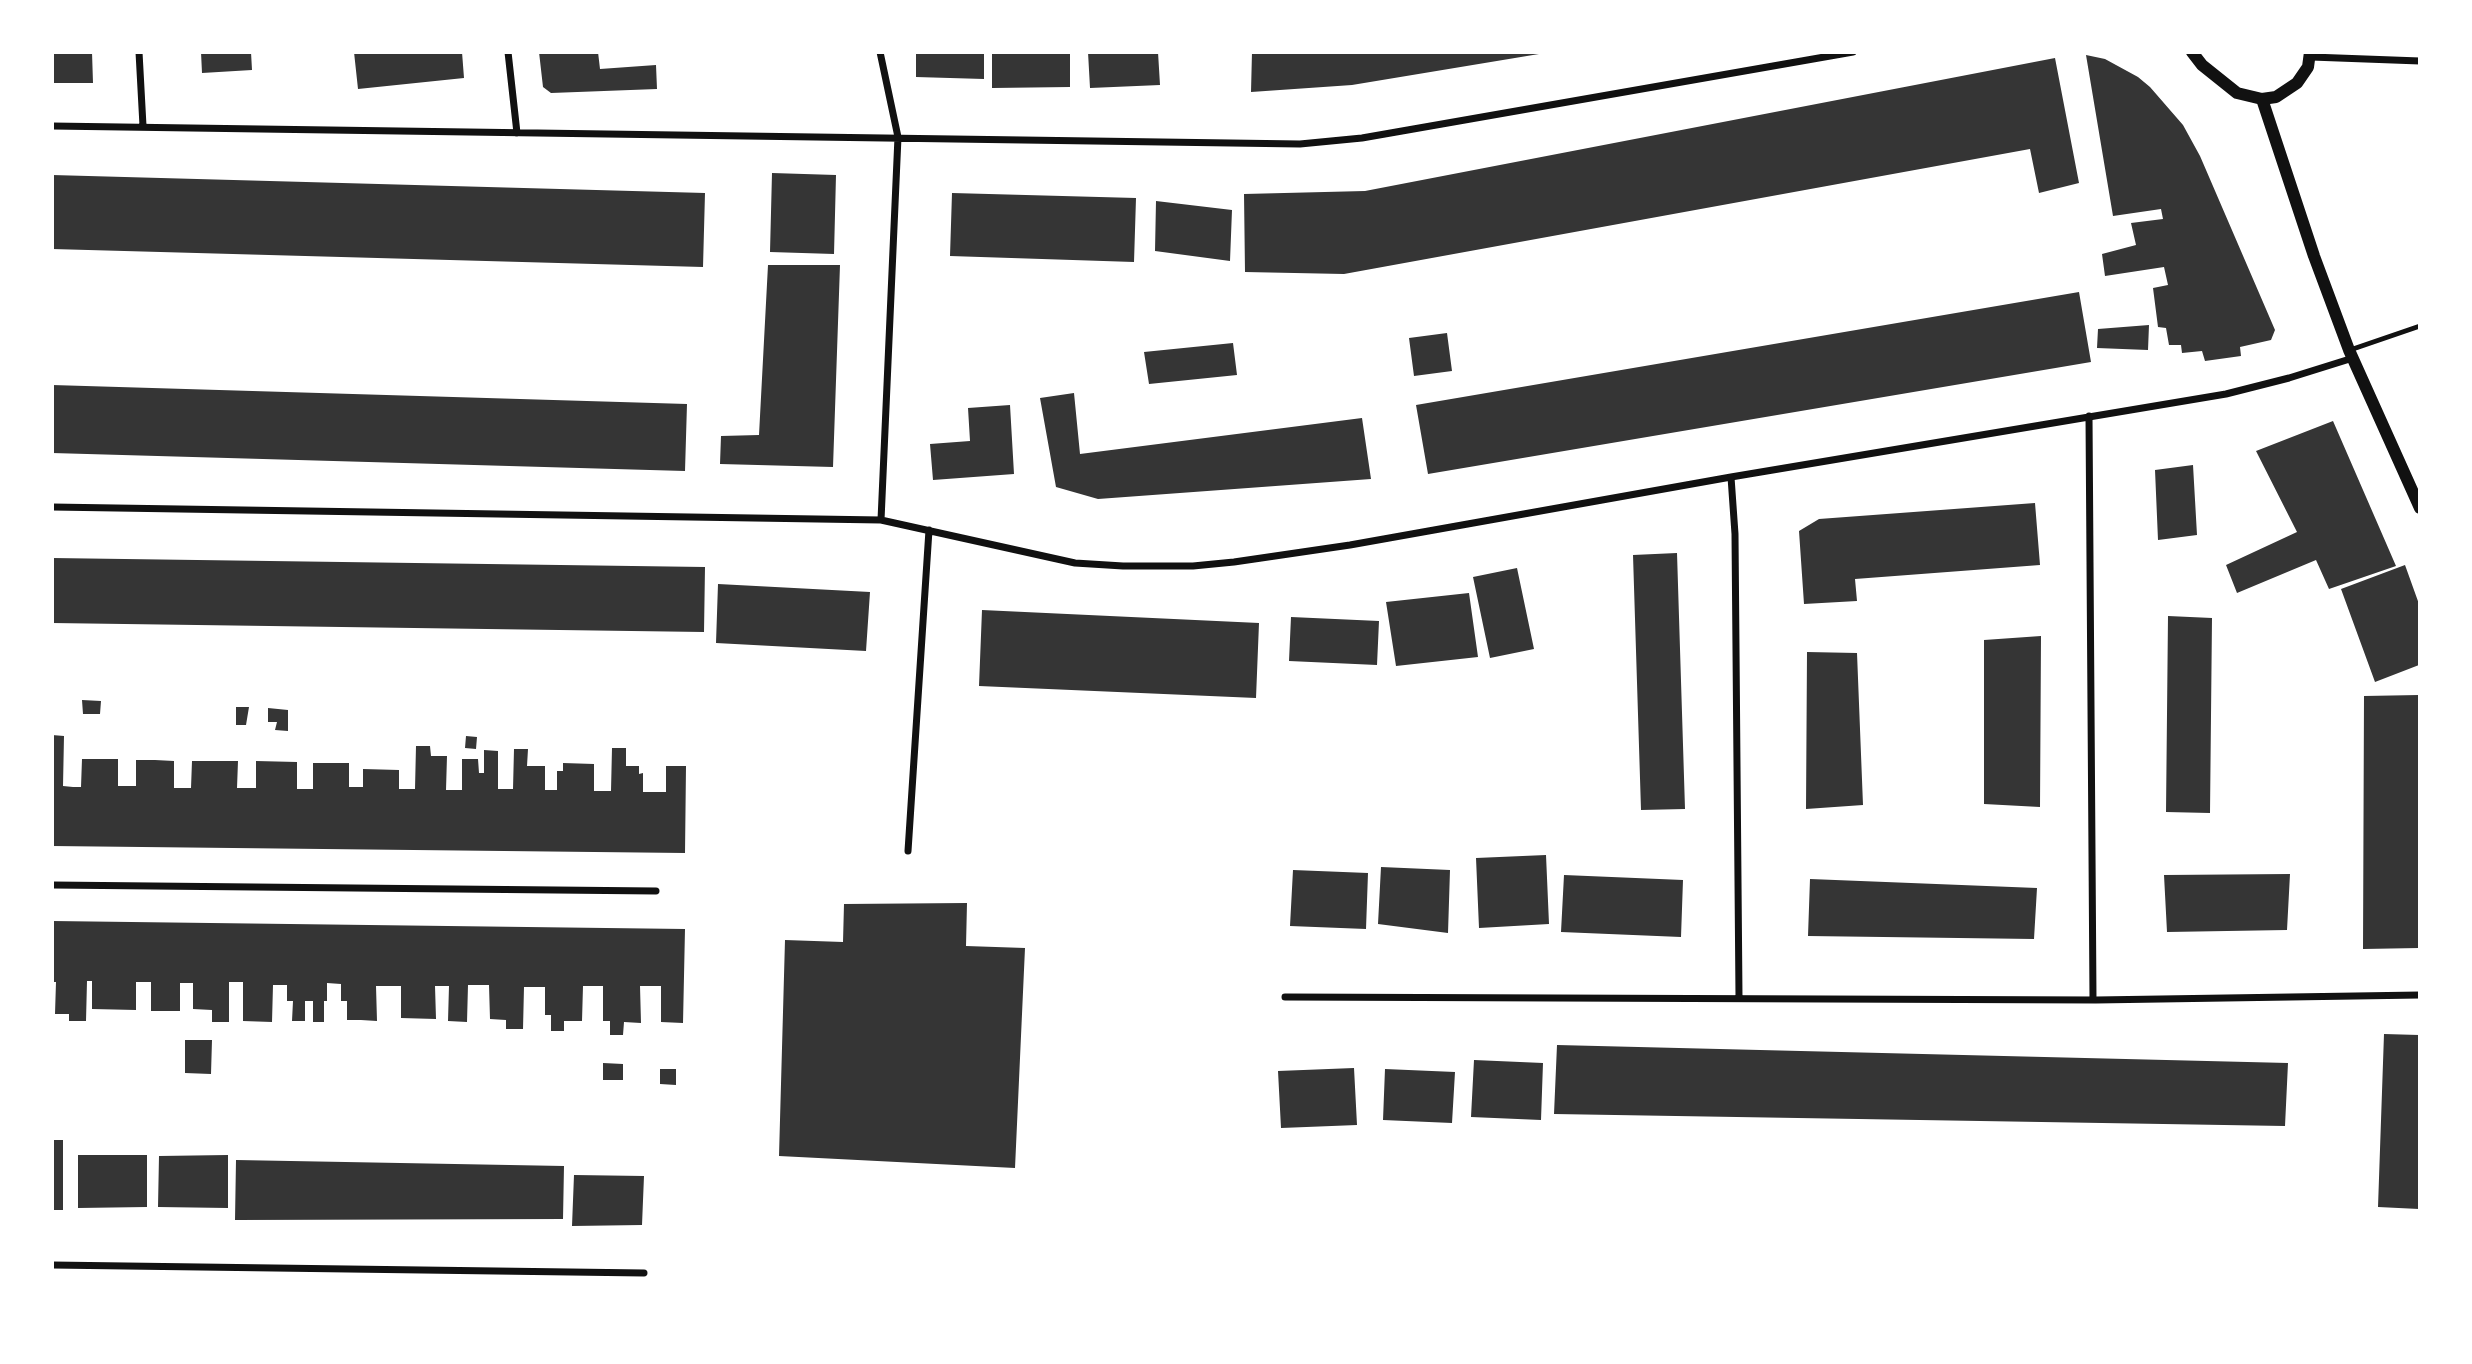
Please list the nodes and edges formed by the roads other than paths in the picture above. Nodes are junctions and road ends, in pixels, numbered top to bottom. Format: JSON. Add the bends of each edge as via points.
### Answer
{"nodes":[{"id":1,"x":139,"y":52,"type":"edge"},
{"id":2,"x":508,"y":52,"type":"edge"},
{"id":3,"x":880,"y":52,"type":"edge"},
{"id":4,"x":1853,"y":52,"type":"edge"},
{"id":5,"x":2192,"y":52,"type":"edge"},
{"id":6,"x":2311,"y":55,"type":"edge"},
{"id":7,"x":2420,"y":61,"type":"edge"},
{"id":8,"x":2262,"y":99,"type":"junction"},
{"id":9,"x":52,"y":126,"type":"edge"},
{"id":10,"x":143,"y":127,"type":"junction"},
{"id":11,"x":517,"y":133,"type":"junction"},
{"id":12,"x":898,"y":137,"type":"junction"},
{"id":13,"x":2420,"y":326,"type":"edge"},
{"id":14,"x":2351,"y":354,"type":"junction"},
{"id":15,"x":2089,"y":416,"type":"junction"},
{"id":16,"x":1731,"y":477,"type":"junction"},
{"id":17,"x":52,"y":506,"type":"edge"},
{"id":18,"x":2420,"y":508,"type":"edge"},
{"id":19,"x":881,"y":520,"type":"junction"},
{"id":20,"x":929,"y":530,"type":"junction"},
{"id":21,"x":908,"y":851,"type":"dead end"},
{"id":22,"x":52,"y":886,"type":"edge"},
{"id":23,"x":656,"y":891,"type":"dead end"},
{"id":24,"x":2420,"y":995,"type":"edge"},
{"id":25,"x":1284,"y":997,"type":"dead end"},
{"id":26,"x":1739,"y":997,"type":"junction"},
{"id":27,"x":2093,"y":999,"type":"junction"},
{"id":28,"x":52,"y":1265,"type":"edge"},
{"id":29,"x":644,"y":1273,"type":"dead end"}],
"edges":[{"from":1,"to":10,"type":"street"},
{"from":2,"to":11,"type":"street"},
{"from":3,"to":12,"type":"street"},
{"from":4,"to":12,"type":"street","via":[[1362,138],[1300,144]]},
{"from":5,"to":8,"type":"street","via":[[2237,93]]},
{"from":6,"to":7,"type":"street"},
{"from":6,"to":8,"type":"street","via":[[2297,83],[2276,97]]},
{"from":8,"to":14,"type":"street"},
{"from":9,"to":10,"type":"street"},
{"from":10,"to":11,"type":"street"},
{"from":11,"to":12,"type":"street"},
{"from":12,"to":19,"type":"street"},
{"from":13,"to":14,"type":"lane"},
{"from":14,"to":15,"type":"street","via":[[2289,378],[2226,394]]},
{"from":14,"to":18,"type":"street"},
{"from":15,"to":16,"type":"street"},
{"from":15,"to":27,"type":"street"},
{"from":16,"to":20,"type":"street","via":[[1350,545],[1193,566],[1075,563]]},
{"from":16,"to":26,"type":"street"},
{"from":17,"to":19,"type":"street"},
{"from":19,"to":20,"type":"street"},
{"from":20,"to":21,"type":"street"},
{"from":22,"to":23,"type":"street"},
{"from":24,"to":27,"type":"street"},
{"from":25,"to":26,"type":"street"},
{"from":26,"to":27,"type":"street"},
{"from":28,"to":29,"type":"street"}]}
